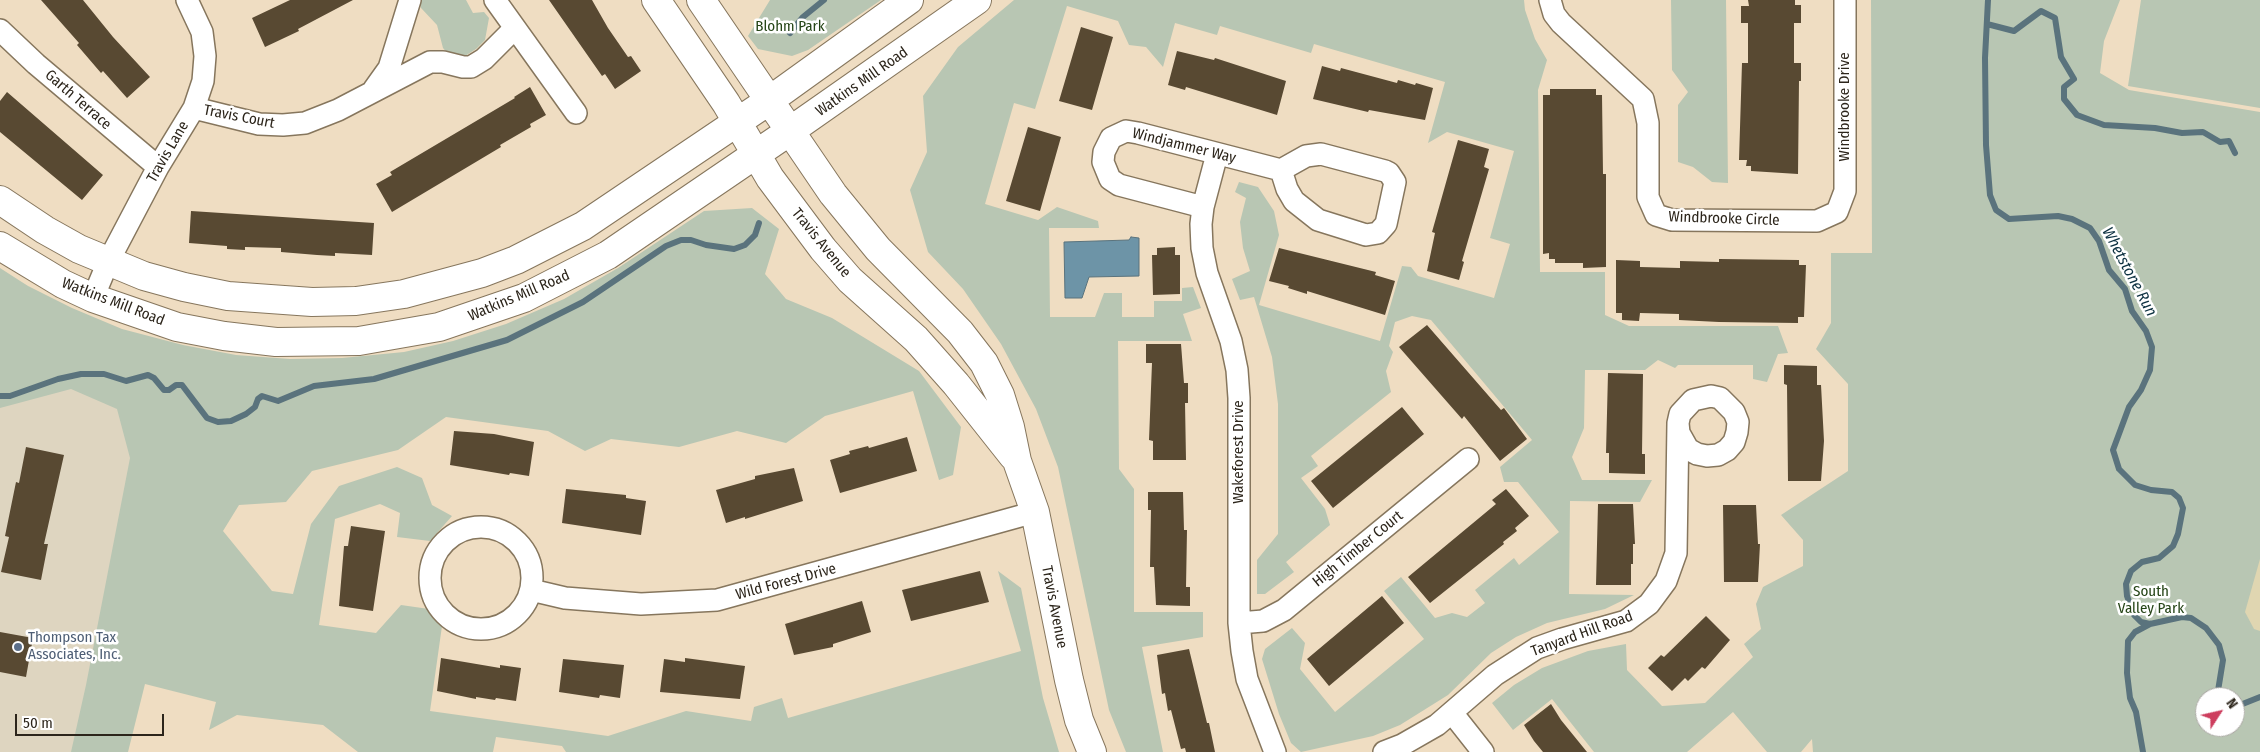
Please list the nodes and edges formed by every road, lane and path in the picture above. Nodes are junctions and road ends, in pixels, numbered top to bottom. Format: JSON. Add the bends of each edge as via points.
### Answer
{"nodes":[{"id":1,"x":186,"y":0,"type":"edge"},
{"id":2,"x":410,"y":0,"type":"edge"},
{"id":3,"x":495,"y":0,"type":"edge"},
{"id":4,"x":656,"y":0,"type":"edge"},
{"id":5,"x":701,"y":0,"type":"edge"},
{"id":6,"x":909,"y":0,"type":"edge"},
{"id":7,"x":977,"y":0,"type":"edge"},
{"id":8,"x":1550,"y":0,"type":"edge"},
{"id":9,"x":1846,"y":0,"type":"edge"},
{"id":10,"x":515,"y":28,"type":"junction"},
{"id":11,"x":0,"y":30,"type":"edge"},
{"id":12,"x":367,"y":94,"type":"junction"},
{"id":13,"x":770,"y":100,"type":"junction"},
{"id":14,"x":194,"y":108,"type":"junction"},
{"id":15,"x":576,"y":113,"type":"dead end"},
{"id":16,"x":738,"y":122,"type":"junction"},
{"id":17,"x":790,"y":131,"type":"junction"},
{"id":18,"x":756,"y":154,"type":"junction"},
{"id":19,"x":1216,"y":154,"type":"junction"},
{"id":20,"x":158,"y":167,"type":"junction"},
{"id":21,"x":1281,"y":170,"type":"junction"},
{"id":22,"x":0,"y":200,"type":"edge"},
{"id":23,"x":1203,"y":207,"type":"junction"},
{"id":24,"x":1837,"y":212,"type":"joint"},
{"id":25,"x":0,"y":246,"type":"edge"},
{"id":26,"x":108,"y":262,"type":"junction"},
{"id":27,"x":94,"y":298,"type":"junction"},
{"id":28,"x":1678,"y":423,"type":"dead end"},
{"id":29,"x":1468,"y":459,"type":"dead end"},
{"id":30,"x":1017,"y":461,"type":"junction"},
{"id":31,"x":1035,"y":512,"type":"junction"},
{"id":32,"x":531,"y":590,"type":"junction"},
{"id":33,"x":1240,"y":624,"type":"junction"},
{"id":34,"x":1452,"y":714,"type":"junction"},
{"id":35,"x":1092,"y":752,"type":"edge"},
{"id":36,"x":1275,"y":752,"type":"edge"},
{"id":37,"x":1384,"y":752,"type":"edge"},
{"id":38,"x":1483,"y":752,"type":"edge"}],
"edges":[{"from":1,"to":14,"type":"street","name":"Travis Lane","via":[[202,32],[205,56],[203,81]]},
{"from":2,"to":12,"type":"street","name":"Travis Court","via":[[389,68]]},
{"from":3,"to":10,"type":"street"},
{"from":4,"to":16,"type":"street","name":"Travis Avenue"},
{"from":5,"to":13,"type":"street","name":"Travis Avenue"},
{"from":6,"to":13,"type":"street"},
{"from":7,"to":17,"type":"street","name":"Watkins Mill Road"},
{"from":8,"to":24,"type":"street","name":"Windbrooke Circle","via":[[1561,23],[1643,99],[1648,117],[1648,197],[1656,215],[1672,220],[1817,221]]},
{"from":9,"to":24,"type":"street","name":"Windbrooke Drive","via":[[1845,191]]},
{"from":10,"to":12,"type":"street","name":"Travis Court","via":[[484,59],[471,67],[430,62]]},
{"from":10,"to":15,"type":"street"},
{"from":11,"to":20,"type":"street","name":"Garth Terrace"},
{"from":12,"to":14,"type":"street","name":"Travis Court","via":[[321,118],[296,124],[259,124]]},
{"from":13,"to":16,"type":"street"},
{"from":13,"to":17,"type":"street","name":"Travis Avenue"},
{"from":14,"to":20,"type":"street","name":"Travis Lane"},
{"from":16,"to":18,"type":"street","name":"Travis Avenue"},
{"from":16,"to":26,"type":"street","via":[[583,226],[516,260],[440,286],[356,301],[268,300],[184,287]]},
{"from":17,"to":18,"type":"street","name":"Watkins Mill Road"},
{"from":17,"to":30,"type":"street","name":"Travis Avenue","via":[[833,194],[878,249],[960,332],[984,363],[1000,395]]},
{"from":18,"to":27,"type":"street","name":"Watkins Mill Road","via":[[648,230],[566,278],[516,301],[439,327],[359,341],[276,342],[177,327]]},
{"from":18,"to":30,"type":"street","name":"Travis Avenue","via":[[823,249],[850,280],[916,339]]},
{"from":19,"to":21,"type":"street","name":"Windjammer Way"},
{"from":19,"to":23,"type":"street","name":"Wakeforest Drive"},
{"from":19,"to":23,"type":"street","name":"Windjammer Way","via":[[1126,131],[1111,138],[1104,152],[1105,171],[1119,185]]},
{"from":20,"to":26,"type":"street","name":"Travis Lane"},
{"from":21,"to":21,"type":"street","via":[[1306,156],[1321,154],[1390,173],[1395,188],[1386,224],[1378,233],[1366,235],[1318,220],[1294,201]]},
{"from":22,"to":26,"type":"street","via":[[45,230]]},
{"from":23,"to":33,"type":"street","name":"Wakeforest Drive","via":[[1202,248],[1207,273],[1231,341],[1239,398]]},
{"from":25,"to":27,"type":"street","name":"Watkins Mill Road","via":[[63,284]]},
{"from":26,"to":27,"type":"street","name":"Travis Lane"},
{"from":28,"to":34,"type":"street","name":"Tanyard Hill Road","via":[[1676,553],[1659,592],[1638,614],[1626,621],[1537,648],[1495,675]]},
{"from":29,"to":33,"type":"street","name":"High Timber Court","via":[[1284,610],[1263,621]]},
{"from":30,"to":31,"type":"street","name":"Travis Avenue"},
{"from":31,"to":32,"type":"street","name":"Wild Forest Drive","via":[[717,600],[641,604],[565,598]]},
{"from":31,"to":35,"type":"street","name":"Travis Avenue","via":[[1069,680]]},
{"from":32,"to":32,"type":"street","via":[[528,558],[519,544],[490,528],[466,530],[444,543],[435,557],[431,573],[432,590],[438,606],[465,626],[490,628],[513,618],[524,606]]},
{"from":33,"to":36,"type":"street","name":"Wakeforest Drive","via":[[1247,679]]},
{"from":34,"to":37,"type":"street","name":"Tanyard Hill Road","via":[[1421,735]]},
{"from":34,"to":38,"type":"street"}]}
